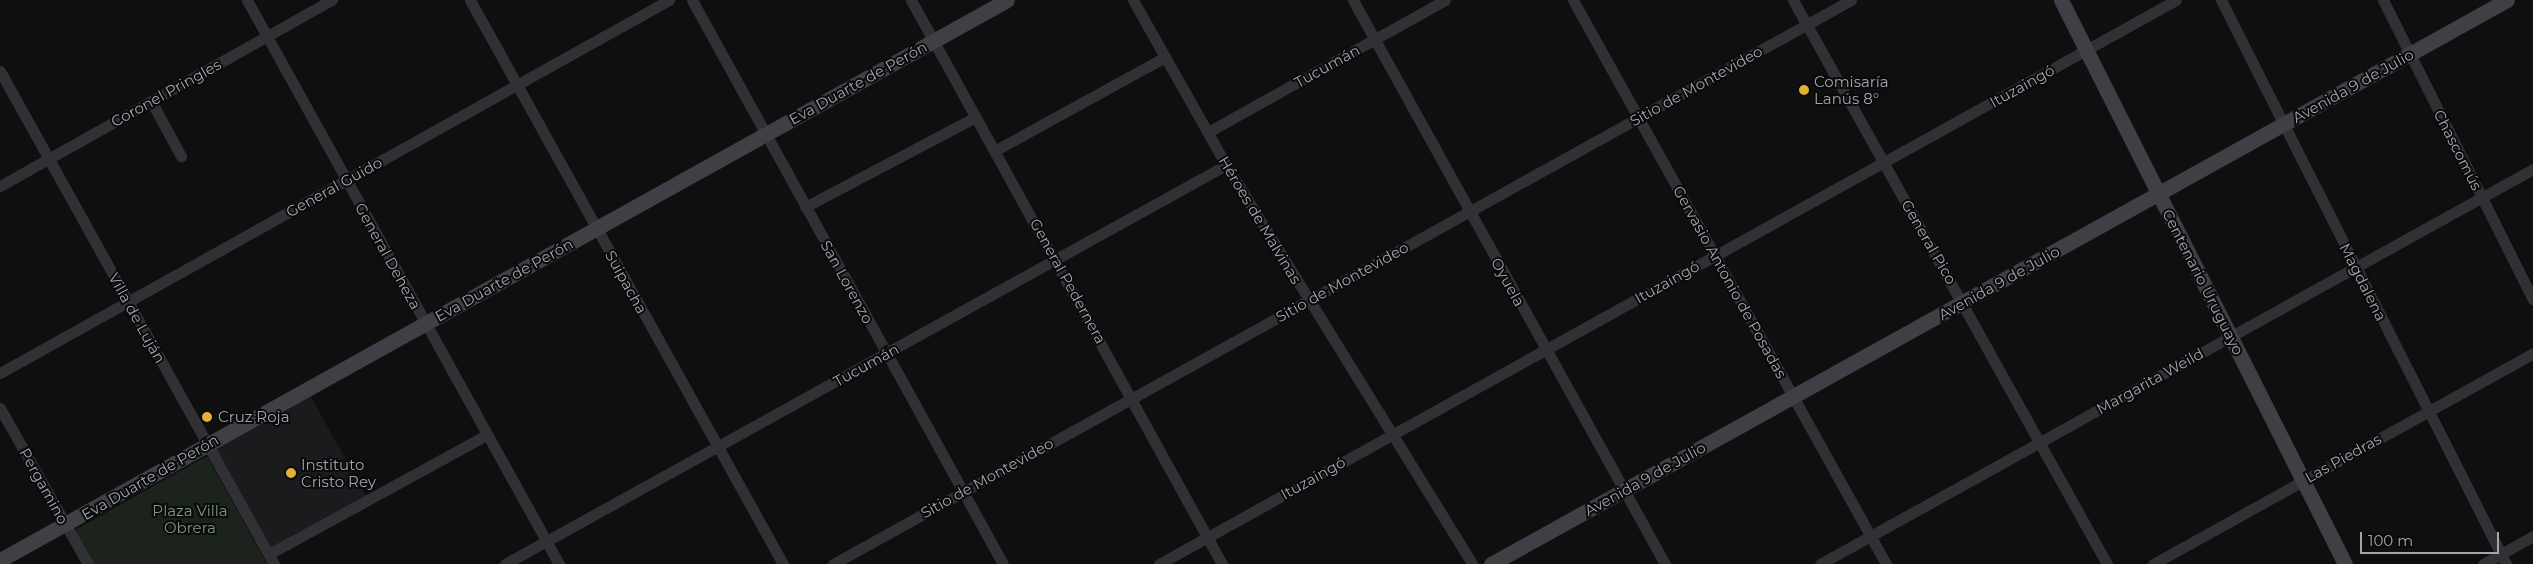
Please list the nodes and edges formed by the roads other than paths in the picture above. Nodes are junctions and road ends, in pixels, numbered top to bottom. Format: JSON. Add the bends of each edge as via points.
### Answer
{"nodes":[{"id":1,"x":247,"y":0,"type":"edge"},
{"id":2,"x":332,"y":0,"type":"edge"},
{"id":3,"x":470,"y":0,"type":"edge"},
{"id":4,"x":669,"y":0,"type":"edge"},
{"id":5,"x":692,"y":0,"type":"edge"},
{"id":6,"x":911,"y":0,"type":"edge"},
{"id":7,"x":1007,"y":0,"type":"edge"},
{"id":8,"x":1133,"y":0,"type":"edge"},
{"id":9,"x":1353,"y":0,"type":"edge"},
{"id":10,"x":1446,"y":0,"type":"edge"},
{"id":11,"x":1573,"y":0,"type":"edge"},
{"id":12,"x":1792,"y":0,"type":"edge"},
{"id":13,"x":1851,"y":0,"type":"edge"},
{"id":14,"x":2061,"y":0,"type":"edge"},
{"id":15,"x":2176,"y":0,"type":"edge"},
{"id":16,"x":2221,"y":0,"type":"edge"},
{"id":17,"x":2383,"y":0,"type":"edge"},
{"id":18,"x":2507,"y":0,"type":"edge"},
{"id":19,"x":1806,"y":25,"type":"junction"},
{"id":20,"x":267,"y":36,"type":"junction"},
{"id":21,"x":1374,"y":40,"type":"junction"},
{"id":22,"x":933,"y":41,"type":"junction"},
{"id":23,"x":2086,"y":50,"type":"junction"},
{"id":24,"x":2410,"y":54,"type":"junction"},
{"id":25,"x":1165,"y":57,"type":"junction"},
{"id":26,"x":0,"y":71,"type":"edge"},
{"id":27,"x":517,"y":86,"type":"junction"},
{"id":28,"x":151,"y":101,"type":"junction"},
{"id":29,"x":976,"y":116,"type":"junction"},
{"id":30,"x":1639,"y":118,"type":"junction"},
{"id":31,"x":2285,"y":124,"type":"junction"},
{"id":32,"x":1208,"y":132,"type":"junction"},
{"id":33,"x":766,"y":134,"type":"junction"},
{"id":34,"x":996,"y":150,"type":"junction"},
{"id":35,"x":181,"y":156,"type":"dead end"},
{"id":36,"x":49,"y":158,"type":"junction"},
{"id":37,"x":1883,"y":162,"type":"junction"},
{"id":38,"x":1226,"y":165,"type":"junction"},
{"id":39,"x":2533,"y":169,"type":"edge"},
{"id":40,"x":346,"y":180,"type":"junction"},
{"id":41,"x":0,"y":186,"type":"edge"},
{"id":42,"x":2159,"y":194,"type":"junction"},
{"id":43,"x":2482,"y":198,"type":"junction"},
{"id":44,"x":806,"y":207,"type":"junction"},
{"id":45,"x":1470,"y":213,"type":"junction"},
{"id":46,"x":596,"y":229,"type":"junction"},
{"id":47,"x":1716,"y":254,"type":"junction"},
{"id":48,"x":1056,"y":259,"type":"junction"},
{"id":49,"x":2356,"y":268,"type":"junction"},
{"id":50,"x":2533,"y":299,"type":"edge"},
{"id":51,"x":1308,"y":300,"type":"junction"},
{"id":52,"x":128,"y":302,"type":"junction"},
{"id":53,"x":1963,"y":302,"type":"junction"},
{"id":54,"x":426,"y":324,"type":"junction"},
{"id":55,"x":2230,"y":337,"type":"junction"},
{"id":56,"x":1546,"y":350,"type":"junction"},
{"id":57,"x":2533,"y":353,"type":"edge"},
{"id":58,"x":887,"y":354,"type":"junction"},
{"id":59,"x":0,"y":373,"type":"edge"},
{"id":60,"x":1794,"y":397,"type":"junction"},
{"id":61,"x":1132,"y":400,"type":"junction"},
{"id":62,"x":0,"y":408,"type":"edge"},
{"id":63,"x":2430,"y":410,"type":"junction"},
{"id":64,"x":1393,"y":433,"type":"junction"},
{"id":65,"x":486,"y":435,"type":"junction"},
{"id":66,"x":2040,"y":442,"type":"junction"},
{"id":67,"x":208,"y":444,"type":"junction"},
{"id":68,"x":718,"y":446,"type":"junction"},
{"id":69,"x":2303,"y":480,"type":"junction"},
{"id":70,"x":1624,"y":490,"type":"junction"},
{"id":71,"x":963,"y":491,"type":"junction"},
{"id":72,"x":66,"y":524,"type":"junction"},
{"id":73,"x":1870,"y":536,"type":"junction"},
{"id":74,"x":2533,"y":536,"type":"edge"},
{"id":75,"x":1207,"y":537,"type":"junction"},
{"id":76,"x":546,"y":541,"type":"junction"},
{"id":77,"x":272,"y":559,"type":"edge"},
{"id":78,"x":2503,"y":559,"type":"edge"},
{"id":79,"x":0,"y":560,"type":"edge"},
{"id":80,"x":88,"y":564,"type":"edge"},
{"id":81,"x":506,"y":564,"type":"edge"},
{"id":82,"x":559,"y":564,"type":"edge"},
{"id":83,"x":783,"y":564,"type":"edge"},
{"id":84,"x":833,"y":564,"type":"edge"},
{"id":85,"x":1003,"y":564,"type":"edge"},
{"id":86,"x":1159,"y":564,"type":"edge"},
{"id":87,"x":1222,"y":564,"type":"edge"},
{"id":88,"x":1472,"y":564,"type":"edge"},
{"id":89,"x":1491,"y":564,"type":"edge"},
{"id":90,"x":1665,"y":564,"type":"edge"},
{"id":91,"x":1820,"y":564,"type":"edge"},
{"id":92,"x":1886,"y":564,"type":"edge"},
{"id":93,"x":2107,"y":564,"type":"edge"},
{"id":94,"x":2153,"y":564,"type":"edge"},
{"id":95,"x":2345,"y":564,"type":"edge"},
{"id":96,"x":2484,"y":564,"type":"edge"}],
"edges":[{"from":1,"to":20,"type":"street","name":"General Deheza"},
{"from":2,"to":20,"type":"street","name":"Coronel Pringles"},
{"from":3,"to":27,"type":"street","name":"Suipacha"},
{"from":4,"to":27,"type":"street","name":"General Guido"},
{"from":5,"to":33,"type":"street","name":"San Lorenzo"},
{"from":6,"to":22,"type":"street","name":"General Pedernera"},
{"from":7,"to":22,"type":"main road","name":"Eva Duarte de Perón"},
{"from":8,"to":25,"type":"street","name":"Héroes de Malvinas"},
{"from":9,"to":21,"type":"street","name":"Oyuela"},
{"from":10,"to":21,"type":"street","name":"Tucumán"},
{"from":11,"to":30,"type":"street","name":"Gervasio Antonio de Posadas"},
{"from":12,"to":19,"type":"street","name":"General Pico"},
{"from":13,"to":19,"type":"street","name":"Sitio de Montevideo"},
{"from":14,"to":23,"type":"main road","name":"Centenario Uruguayo"},
{"from":15,"to":23,"type":"street","name":"Ituzaingó"},
{"from":16,"to":31,"type":"street","name":"Magdalena"},
{"from":17,"to":24,"type":"street","name":"Chascomús"},
{"from":18,"to":24,"type":"main road","name":"Avenida 9 de Julio"},
{"from":19,"to":30,"type":"street","name":"Sitio de Montevideo"},
{"from":19,"to":37,"type":"street","name":"General Pico"},
{"from":20,"to":28,"type":"street","name":"Coronel Pringles"},
{"from":20,"to":40,"type":"street","name":"General Deheza"},
{"from":21,"to":32,"type":"street","name":"Tucumán"},
{"from":21,"to":45,"type":"street","name":"Oyuela"},
{"from":22,"to":29,"type":"street","name":"General Pedernera"},
{"from":22,"to":33,"type":"main road","name":"Eva Duarte de Perón"},
{"from":23,"to":37,"type":"street","name":"Ituzaingó"},
{"from":23,"to":42,"type":"main road","name":"Centenario Uruguayo"},
{"from":24,"to":31,"type":"main road","name":"Avenida 9 de Julio"},
{"from":24,"to":43,"type":"street","name":"Chascomús"},
{"from":25,"to":32,"type":"street","name":"Héroes de Malvinas"},
{"from":25,"to":34,"type":"street"},
{"from":26,"to":36,"type":"street","name":"Villa de Luján"},
{"from":27,"to":40,"type":"street","name":"General Guido"},
{"from":27,"to":46,"type":"street","name":"Suipacha"},
{"from":28,"to":35,"type":"street"},
{"from":28,"to":36,"type":"street","name":"Coronel Pringles"},
{"from":29,"to":34,"type":"street","name":"General Pedernera"},
{"from":29,"to":44,"type":"street"},
{"from":30,"to":45,"type":"street","name":"Sitio de Montevideo"},
{"from":30,"to":47,"type":"street","name":"Gervasio Antonio de Posadas"},
{"from":31,"to":42,"type":"main road","name":"Avenida 9 de Julio"},
{"from":31,"to":49,"type":"street","name":"Magdalena"},
{"from":32,"to":38,"type":"street","name":"Héroes de Malvinas"},
{"from":33,"to":44,"type":"street","name":"San Lorenzo"},
{"from":33,"to":46,"type":"main road","name":"Eva Duarte de Perón"},
{"from":34,"to":48,"type":"street","name":"General Pedernera"},
{"from":36,"to":41,"type":"street","name":"Coronel Pringles"},
{"from":36,"to":52,"type":"street","name":"Villa de Luján"},
{"from":37,"to":47,"type":"street","name":"Ituzaingó"},
{"from":37,"to":53,"type":"street","name":"General Pico"},
{"from":38,"to":48,"type":"street","name":"Tucumán"},
{"from":38,"to":51,"type":"street","name":"Héroes de Malvinas"},
{"from":39,"to":43,"type":"street","name":"Margarita Weild"},
{"from":40,"to":52,"type":"street","name":"General Guido"},
{"from":40,"to":54,"type":"street","name":"General Deheza"},
{"from":42,"to":53,"type":"main road","name":"Avenida 9 de Julio"},
{"from":42,"to":55,"type":"main road","name":"Centenario Uruguayo"},
{"from":43,"to":49,"type":"street","name":"Margarita Weild"},
{"from":43,"to":50,"type":"street","name":"Chascomús"},
{"from":44,"to":58,"type":"street","name":"San Lorenzo"},
{"from":45,"to":51,"type":"street","name":"Sitio de Montevideo"},
{"from":45,"to":56,"type":"street","name":"Oyuela"},
{"from":46,"to":54,"type":"main road","name":"Eva Duarte de Perón"},
{"from":46,"to":68,"type":"street","name":"Suipacha"},
{"from":47,"to":56,"type":"street","name":"Ituzaingó"},
{"from":47,"to":60,"type":"street","name":"Gervasio Antonio de Posadas"},
{"from":48,"to":58,"type":"street","name":"Tucumán"},
{"from":48,"to":61,"type":"street","name":"General Pedernera"},
{"from":49,"to":55,"type":"street","name":"Margarita Weild"},
{"from":49,"to":63,"type":"street","name":"Magdalena"},
{"from":51,"to":61,"type":"street","name":"Sitio de Montevideo"},
{"from":51,"to":64,"type":"street","name":"Héroes de Malvinas"},
{"from":52,"to":59,"type":"street","name":"General Guido"},
{"from":52,"to":67,"type":"street","name":"Villa de Luján"},
{"from":53,"to":60,"type":"main road","name":"Avenida 9 de Julio"},
{"from":53,"to":66,"type":"street","name":"General Pico"},
{"from":54,"to":65,"type":"street","name":"General Deheza"},
{"from":54,"to":67,"type":"main road","name":"Eva Duarte de Perón"},
{"from":55,"to":66,"type":"street","name":"Margarita Weild"},
{"from":55,"to":69,"type":"main road","name":"Centenario Uruguayo"},
{"from":56,"to":64,"type":"street","name":"Ituzaingó"},
{"from":56,"to":70,"type":"street","name":"Oyuela"},
{"from":57,"to":63,"type":"street","name":"Las Piedras"},
{"from":58,"to":68,"type":"street","name":"Tucumán"},
{"from":58,"to":71,"type":"street","name":"San Lorenzo"},
{"from":60,"to":70,"type":"main road","name":"Avenida 9 de Julio"},
{"from":60,"to":73,"type":"street","name":"Gervasio Antonio de Posadas"},
{"from":61,"to":71,"type":"street","name":"Sitio de Montevideo"},
{"from":61,"to":75,"type":"street","name":"General Pedernera"},
{"from":62,"to":72,"type":"street","name":"Pergamino"},
{"from":63,"to":69,"type":"street","name":"Las Piedras"},
{"from":63,"to":78,"type":"street","name":"Magdalena"},
{"from":64,"to":75,"type":"street","name":"Ituzaingó"},
{"from":64,"to":88,"type":"street","name":"Héroes de Malvinas"},
{"from":65,"to":76,"type":"street","name":"General Deheza"},
{"from":65,"to":77,"type":"street"},
{"from":66,"to":73,"type":"street","name":"Margarita Weild"},
{"from":66,"to":93,"type":"street","name":"General Pico"},
{"from":67,"to":72,"type":"main road","name":"Eva Duarte de Perón"},
{"from":67,"to":77,"type":"street","name":"Villa de Luján"},
{"from":68,"to":76,"type":"street","name":"Tucumán"},
{"from":68,"to":83,"type":"street","name":"Suipacha"},
{"from":69,"to":94,"type":"street","name":"Las Piedras"},
{"from":69,"to":95,"type":"main road","name":"Centenario Uruguayo"},
{"from":70,"to":89,"type":"main road","name":"Avenida 9 de Julio"},
{"from":70,"to":90,"type":"street","name":"Oyuela"},
{"from":71,"to":84,"type":"street","name":"Sitio de Montevideo"},
{"from":71,"to":85,"type":"street","name":"San Lorenzo"},
{"from":72,"to":79,"type":"main road","name":"Eva Duarte de Perón"},
{"from":72,"to":80,"type":"street","name":"Pergamino"},
{"from":73,"to":91,"type":"street","name":"Margarita Weild"},
{"from":73,"to":92,"type":"street","name":"Gervasio Antonio de Posadas"},
{"from":74,"to":78,"type":"street"},
{"from":75,"to":86,"type":"street","name":"Ituzaingó"},
{"from":75,"to":87,"type":"street","name":"General Pedernera"},
{"from":76,"to":81,"type":"street","name":"Tucumán"},
{"from":76,"to":82,"type":"street","name":"General Deheza"},
{"from":78,"to":96,"type":"street"}]}
